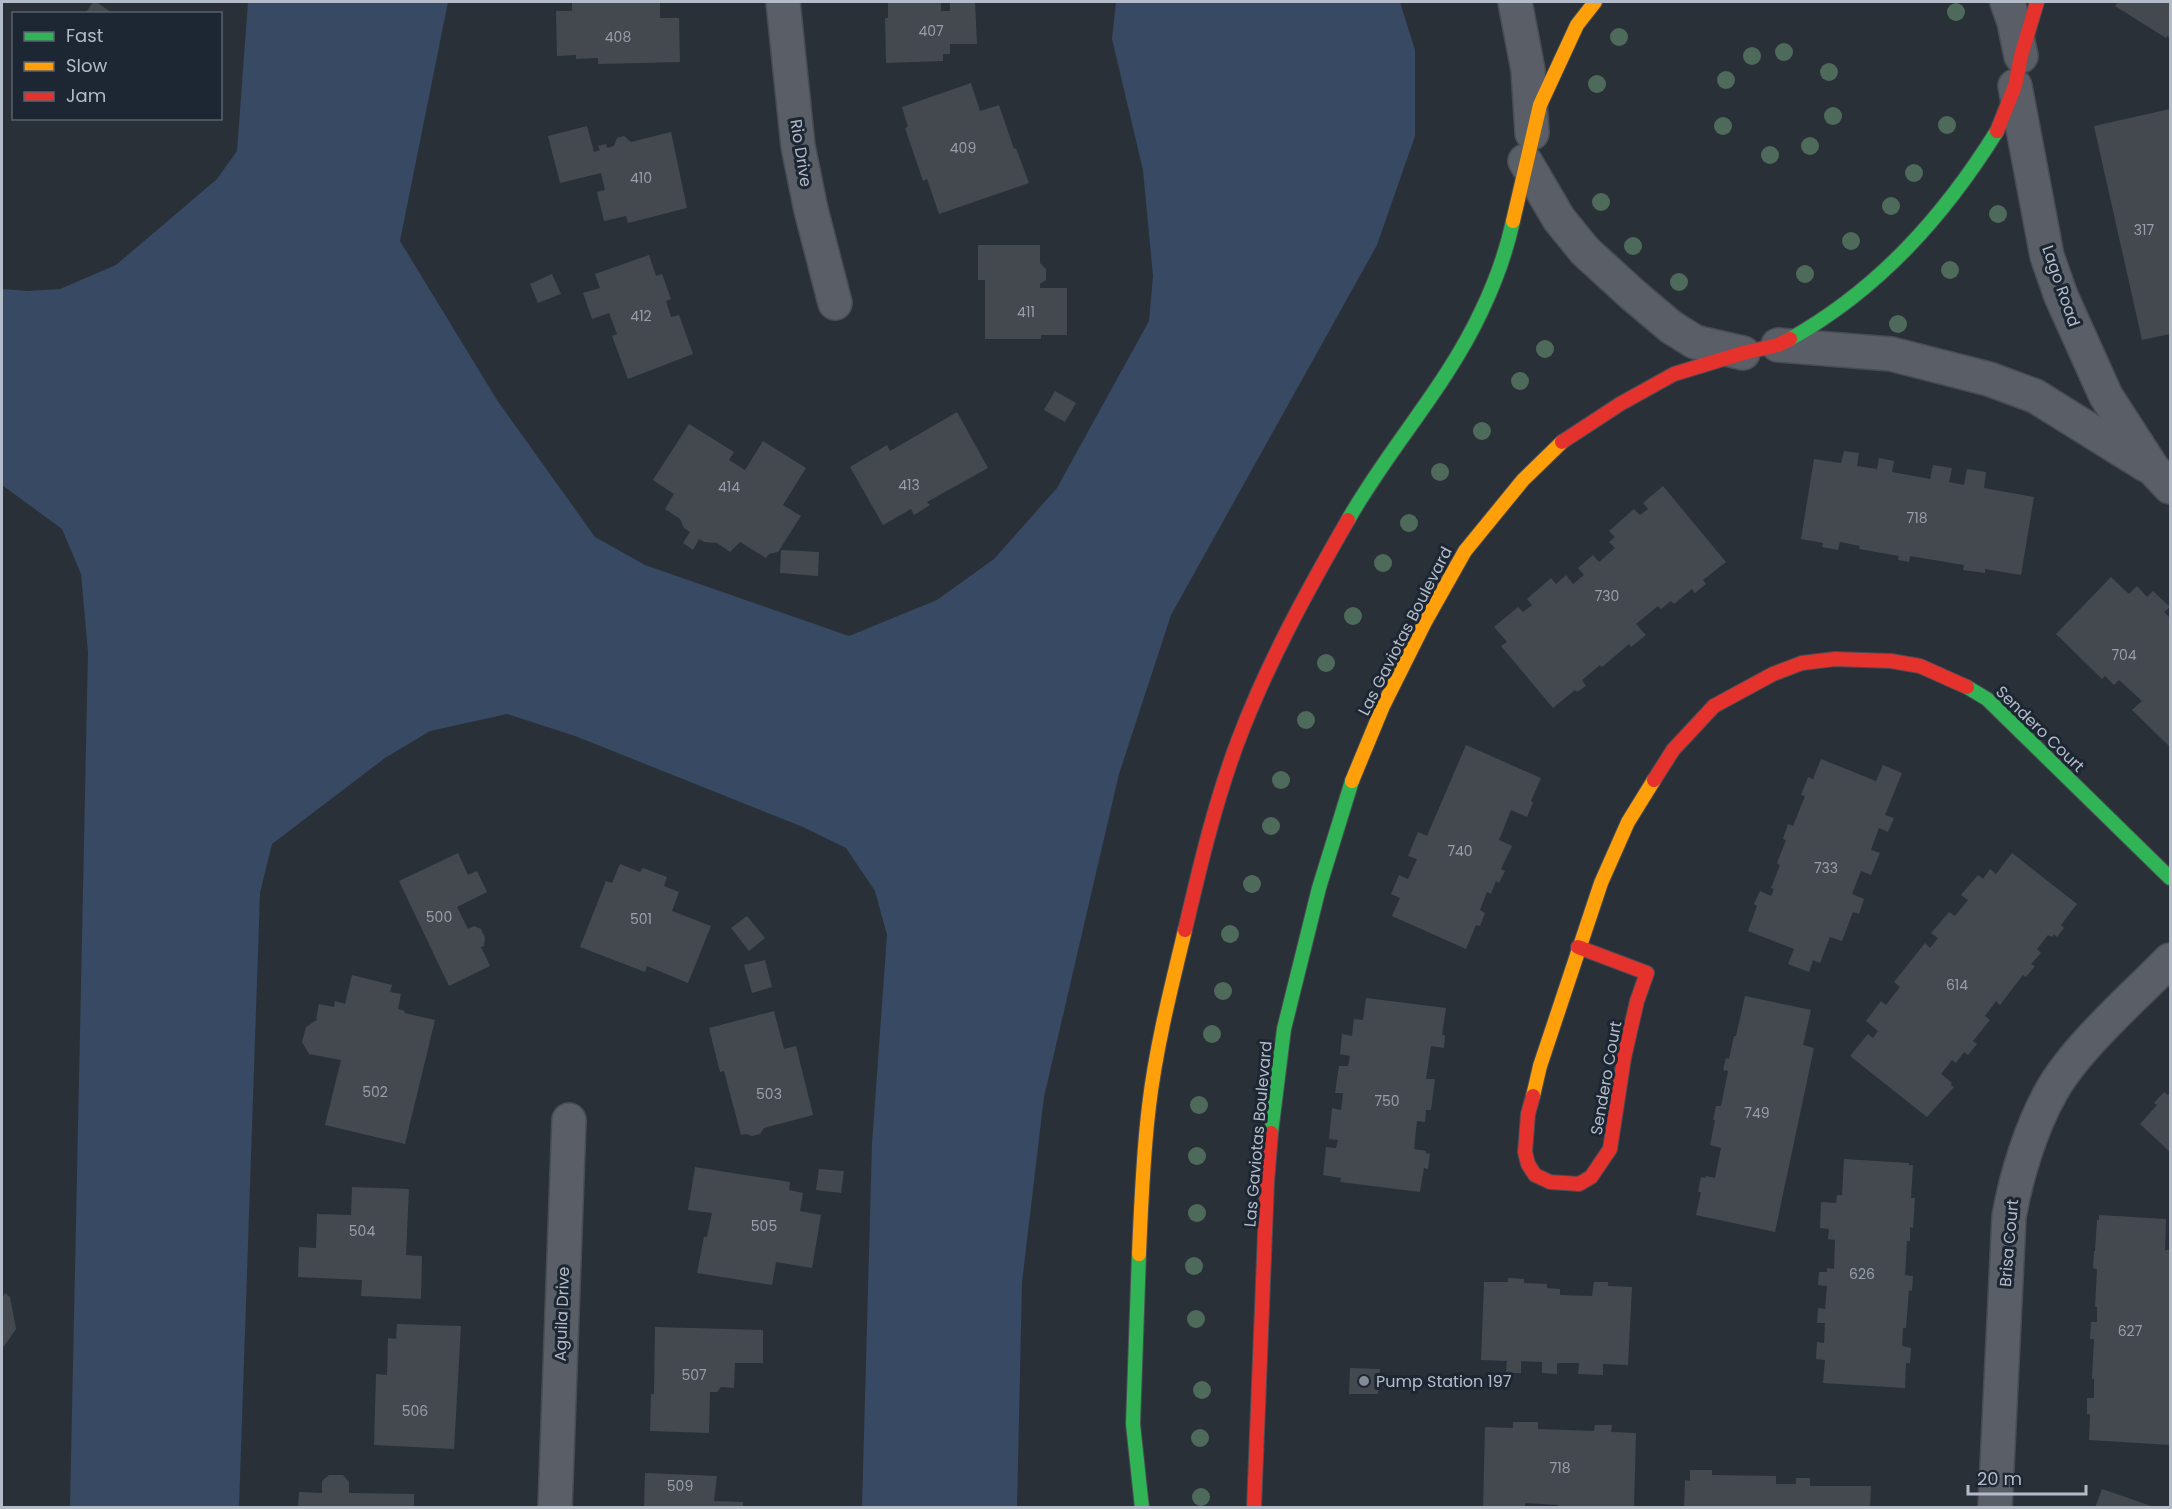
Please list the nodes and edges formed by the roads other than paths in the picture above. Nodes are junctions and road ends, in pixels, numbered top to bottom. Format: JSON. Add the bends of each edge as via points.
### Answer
{"nodes":[{"id":1,"x":783,"y":2,"type":"edge"},
{"id":2,"x":1515,"y":2,"type":"edge"},
{"id":3,"x":1595,"y":2,"type":"edge"},
{"id":4,"x":2007,"y":2,"type":"edge"},
{"id":5,"x":2037,"y":2,"type":"edge"},
{"id":6,"x":2018,"y":71,"type":"junction"},
{"id":7,"x":1528,"y":148,"type":"junction"},
{"id":8,"x":835,"y":303,"type":"dead end"},
{"id":9,"x":1778,"y":345,"type":"junction"},
{"id":10,"x":1743,"y":353,"type":"junction"},
{"id":11,"x":2162,"y":478,"type":"edge"},
{"id":12,"x":2170,"y":878,"type":"edge"},
{"id":13,"x":1578,"y":947,"type":"junction"},
{"id":14,"x":2170,"y":960,"type":"edge"},
{"id":15,"x":569,"y":1120,"type":"dead end"},
{"id":16,"x":555,"y":1508,"type":"edge"},
{"id":17,"x":1142,"y":1508,"type":"edge"},
{"id":18,"x":1254,"y":1508,"type":"edge"},
{"id":19,"x":1995,"y":1508,"type":"edge"}],
"edges":[{"from":1,"to":8,"type":"street","name":"Rio Drive","via":[[798,146]]},
{"from":2,"to":7,"type":"street","via":[[1528,70]]},
{"from":3,"to":7,"type":"street","via":[[1577,25],[1559,61],[1540,105]]},
{"from":4,"to":6,"type":"street","name":"Lago Road","via":[[2014,22]]},
{"from":5,"to":6,"type":"street","name":"Las Gaviotas Boulevard"},
{"from":6,"to":9,"type":"street","name":"Las Gaviotas Boulevard","via":[[1997,131],[1963,184],[1914,243],[1862,290]]},
{"from":6,"to":11,"type":"street","name":"Lago Road","via":[[2047,256],[2061,296],[2106,396]]},
{"from":7,"to":10,"type":"street","via":[[1559,219],[1585,250],[1671,327],[1695,342]]},
{"from":7,"to":17,"type":"street","via":[[1506,251],[1481,313],[1451,365],[1354,509],[1317,574],[1238,740],[1213,814],[1166,1007],[1149,1105],[1141,1197],[1133,1424]]},
{"from":9,"to":10,"type":"street","name":"Las Gaviotas Boulevard"},
{"from":9,"to":11,"type":"street","name":"Lago Road","via":[[1891,354],[1989,379],[2035,396]]},
{"from":10,"to":18,"type":"street","name":"Las Gaviotas Boulevard","via":[[1674,374],[1620,404],[1567,438],[1523,480],[1465,551],[1383,706],[1349,789],[1319,888],[1284,1029],[1267,1182]]},
{"from":12,"to":13,"type":"street","name":"Sendero Court","via":[[1987,699],[1920,666],[1835,659],[1802,663],[1773,674],[1714,706],[1673,750],[1628,822]]},
{"from":13,"to":13,"type":"street","name":"Sendero Court","via":[[1540,1066],[1528,1114],[1525,1152],[1535,1174],[1550,1182],[1579,1184],[1591,1177],[1610,1149],[1624,1058],[1647,973]]},
{"from":14,"to":19,"type":"street","name":"Brisa Court","via":[[2084,1048],[2052,1091],[2013,1194],[2008,1217]]},
{"from":15,"to":16,"type":"street","name":"Aguila Drive"}]}
